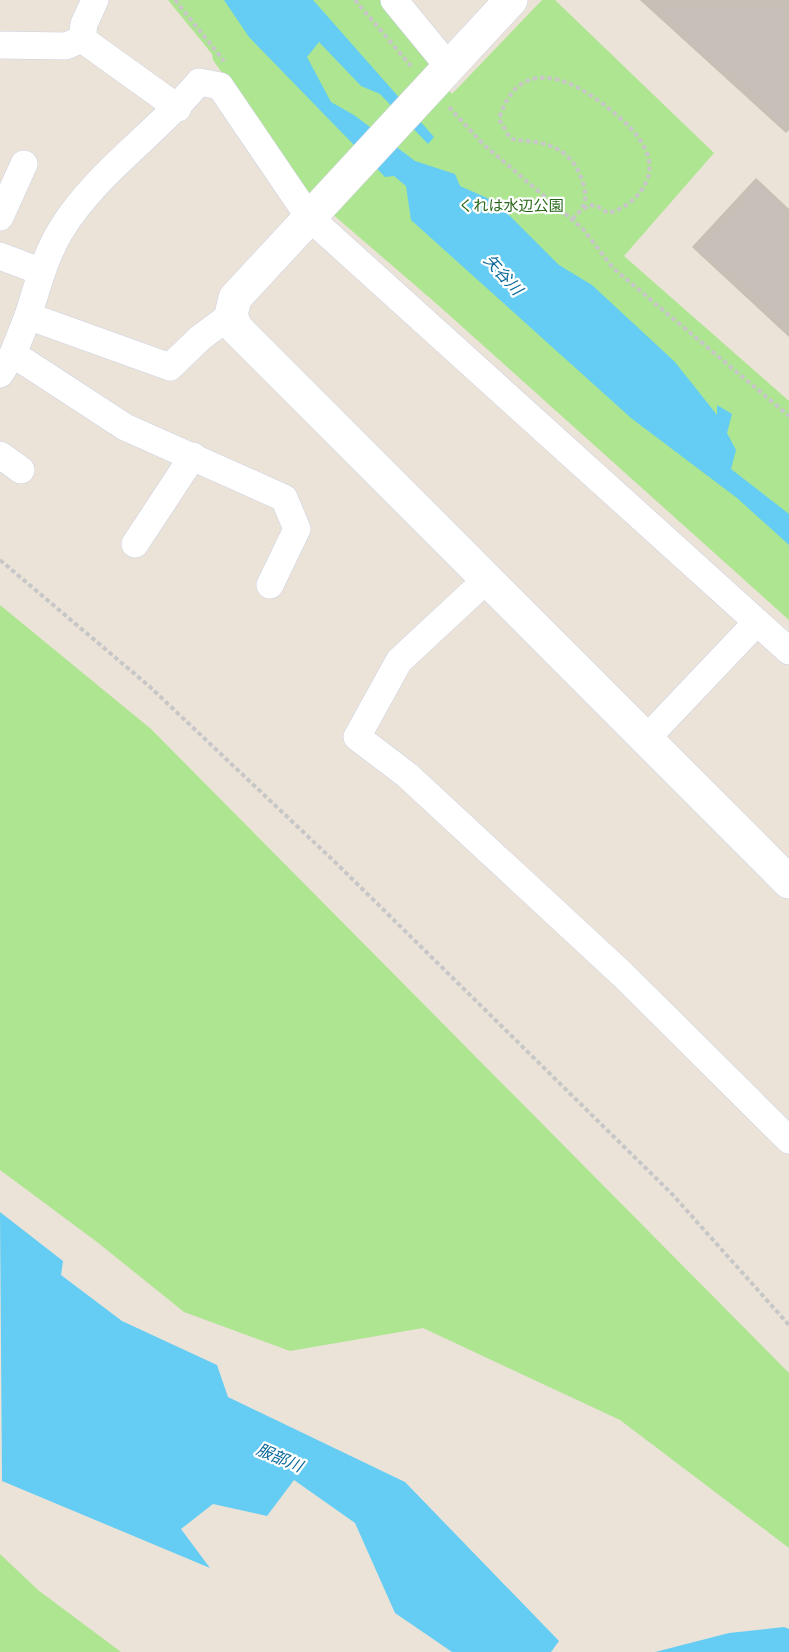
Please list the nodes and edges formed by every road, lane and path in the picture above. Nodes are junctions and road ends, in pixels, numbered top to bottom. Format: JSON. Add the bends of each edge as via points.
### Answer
{"nodes":[{"id":1,"x":95,"y":0,"type":"edge"},
{"id":2,"x":356,"y":0,"type":"edge"},
{"id":3,"x":394,"y":0,"type":"edge"},
{"id":4,"x":512,"y":0,"type":"edge"},
{"id":5,"x":82,"y":39,"type":"junction"},
{"id":6,"x":0,"y":45,"type":"edge"},
{"id":7,"x":449,"y":67,"type":"junction"},
{"id":8,"x":425,"y":88,"type":"junction"},
{"id":9,"x":178,"y":108,"type":"junction"},
{"id":10,"x":24,"y":164,"type":"dead end"},
{"id":11,"x":583,"y":210,"type":"junction"},
{"id":12,"x":0,"y":217,"type":"edge"},
{"id":13,"x":309,"y":217,"type":"junction"},
{"id":14,"x":572,"y":219,"type":"junction"},
{"id":15,"x":0,"y":256,"type":"edge"},
{"id":16,"x":42,"y":272,"type":"junction"},
{"id":17,"x":231,"y":315,"type":"junction"},
{"id":18,"x":28,"y":316,"type":"junction"},
{"id":19,"x":6,"y":364,"type":"edge"},
{"id":20,"x":789,"y":416,"type":"edge"},
{"id":21,"x":193,"y":456,"type":"junction"},
{"id":22,"x":135,"y":544,"type":"dead end"},
{"id":23,"x":0,"y":560,"type":"edge"},
{"id":24,"x":486,"y":580,"type":"junction"},
{"id":25,"x":270,"y":585,"type":"dead end"},
{"id":26,"x":757,"y":622,"type":"junction"},
{"id":27,"x":789,"y":651,"type":"edge"},
{"id":28,"x":646,"y":740,"type":"junction"},
{"id":29,"x":789,"y":882,"type":"edge"},
{"id":30,"x":789,"y":1140,"type":"edge"},
{"id":31,"x":789,"y":1325,"type":"edge"}],
"edges":[{"from":1,"to":5,"type":"street"},
{"from":2,"to":8,"type":"path"},
{"from":3,"to":7,"type":"street"},
{"from":4,"to":7,"type":"street"},
{"from":5,"to":6,"type":"street","via":[[66,46]]},
{"from":5,"to":9,"type":"street"},
{"from":7,"to":8,"type":"street"},
{"from":8,"to":13,"type":"street"},
{"from":8,"to":14,"type":"path","via":[[483,144]]},
{"from":9,"to":13,"type":"street","via":[[199,82],[220,86]]},
{"from":9,"to":16,"type":"street","via":[[83,199],[60,232]]},
{"from":10,"to":12,"type":"street"},
{"from":11,"to":11,"type":"path","via":[[585,191],[578,166],[563,152],[518,141],[504,131],[499,119],[503,104],[510,92],[523,84],[554,77],[570,82],[627,123],[644,144],[649,159],[647,178],[631,204],[608,213],[589,205]]},
{"from":11,"to":14,"type":"path"},
{"from":13,"to":17,"type":"street","via":[[236,298]]},
{"from":13,"to":26,"type":"street"},
{"from":14,"to":20,"type":"path","via":[[613,268]]},
{"from":15,"to":16,"type":"street"},
{"from":16,"to":18,"type":"street"},
{"from":17,"to":18,"type":"street","via":[[170,367]]},
{"from":17,"to":24,"type":"street","via":[[236,328]]},
{"from":18,"to":19,"type":"street"},
{"from":19,"to":21,"type":"street","via":[[125,427]]},
{"from":21,"to":22,"type":"street"},
{"from":21,"to":25,"type":"street","via":[[284,498],[297,529]]},
{"from":23,"to":31,"type":"path","via":[[149,686],[336,863],[672,1194]]},
{"from":24,"to":28,"type":"street"},
{"from":24,"to":30,"type":"street","via":[[399,661],[357,737],[407,775],[614,967]]},
{"from":26,"to":27,"type":"street"},
{"from":26,"to":28,"type":"street"},
{"from":28,"to":29,"type":"street"}]}
